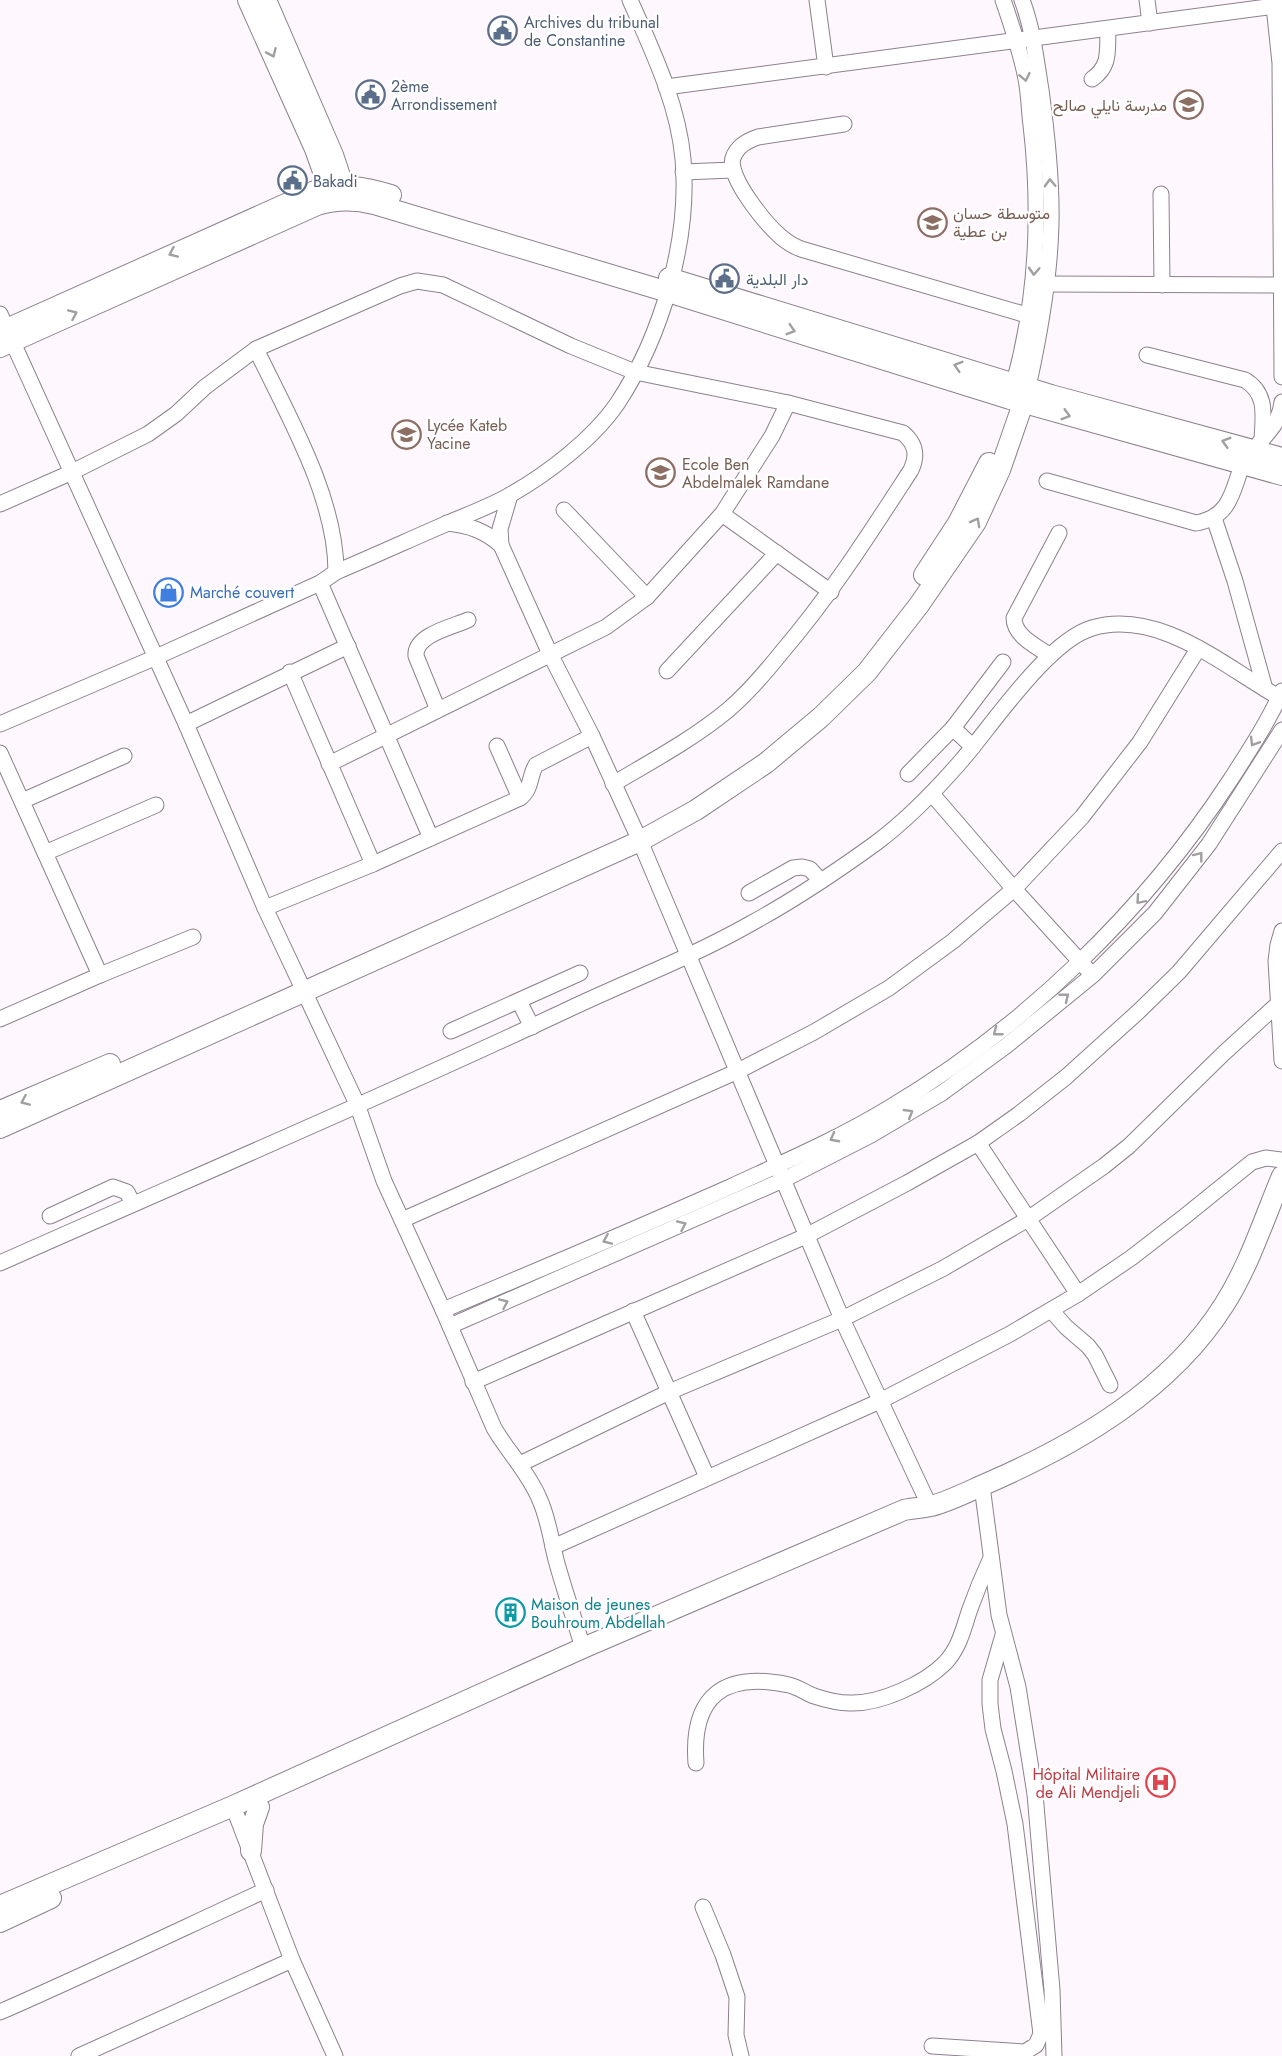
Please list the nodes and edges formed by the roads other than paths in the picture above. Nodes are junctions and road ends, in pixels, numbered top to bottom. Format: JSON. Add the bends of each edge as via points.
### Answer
{"nodes":[{"id":1,"x":248,"y":0,"type":"edge"},
{"id":2,"x":266,"y":0,"type":"edge"},
{"id":3,"x":630,"y":0,"type":"edge"},
{"id":4,"x":817,"y":0,"type":"edge"},
{"id":5,"x":1004,"y":0,"type":"edge"},
{"id":6,"x":1022,"y":0,"type":"edge"},
{"id":7,"x":1147,"y":0,"type":"edge"},
{"id":8,"x":1278,"y":6,"type":"edge"},
{"id":9,"x":1150,"y":23,"type":"junction"},
{"id":10,"x":1108,"y":30,"type":"junction"},
{"id":11,"x":1034,"y":38,"type":"junction"},
{"id":12,"x":1016,"y":41,"type":"junction"},
{"id":13,"x":826,"y":67,"type":"junction"},
{"id":14,"x":1092,"y":79,"type":"dead end"},
{"id":15,"x":666,"y":87,"type":"junction"},
{"id":16,"x":844,"y":124,"type":"dead end"},
{"id":17,"x":326,"y":158,"type":"junction"},
{"id":18,"x":733,"y":170,"type":"junction"},
{"id":19,"x":683,"y":172,"type":"junction"},
{"id":20,"x":367,"y":188,"type":"junction"},
{"id":21,"x":330,"y":193,"type":"junction"},
{"id":22,"x":1161,"y":194,"type":"dead end"},
{"id":23,"x":1046,"y":284,"type":"junction"},
{"id":24,"x":670,"y":285,"type":"junction"},
{"id":25,"x":1162,"y":285,"type":"junction"},
{"id":26,"x":1280,"y":285,"type":"junction"},
{"id":27,"x":1030,"y":316,"type":"junction"},
{"id":28,"x":4,"y":332,"type":"edge"},
{"id":29,"x":256,"y":348,"type":"junction"},
{"id":30,"x":1147,"y":355,"type":"dead end"},
{"id":31,"x":635,"y":372,"type":"junction"},
{"id":32,"x":1282,"y":377,"type":"edge"},
{"id":33,"x":1019,"y":393,"type":"junction"},
{"id":34,"x":1282,"y":402,"type":"edge"},
{"id":35,"x":788,"y":403,"type":"junction"},
{"id":36,"x":1252,"y":452,"type":"junction"},
{"id":37,"x":1282,"y":458,"type":"edge"},
{"id":38,"x":70,"y":473,"type":"junction"},
{"id":39,"x":1282,"y":475,"type":"edge"},
{"id":40,"x":1047,"y":482,"type":"dead end"},
{"id":41,"x":510,"y":495,"type":"junction"},
{"id":42,"x":0,"y":504,"type":"edge"},
{"id":43,"x":564,"y":510,"type":"dead end"},
{"id":44,"x":722,"y":514,"type":"junction"},
{"id":45,"x":1214,"y":518,"type":"junction"},
{"id":46,"x":447,"y":524,"type":"junction"},
{"id":47,"x":1059,"y":533,"type":"dead end"},
{"id":48,"x":501,"y":545,"type":"junction"},
{"id":49,"x":777,"y":553,"type":"junction"},
{"id":50,"x":336,"y":572,"type":"junction"},
{"id":51,"x":320,"y":583,"type":"junction"},
{"id":52,"x":831,"y":592,"type":"junction"},
{"id":53,"x":647,"y":597,"type":"junction"},
{"id":54,"x":468,"y":620,"type":"dead end"},
{"id":55,"x":348,"y":646,"type":"junction"},
{"id":56,"x":1198,"y":649,"type":"junction"},
{"id":57,"x":550,"y":654,"type":"junction"},
{"id":58,"x":1049,"y":655,"type":"junction"},
{"id":59,"x":154,"y":658,"type":"junction"},
{"id":60,"x":1003,"y":662,"type":"dead end"},
{"id":61,"x":667,"y":671,"type":"dead end"},
{"id":62,"x":290,"y":672,"type":"junction"},
{"id":63,"x":1265,"y":689,"type":"junction"},
{"id":64,"x":1281,"y":696,"type":"edge"},
{"id":65,"x":438,"y":710,"type":"junction"},
{"id":66,"x":0,"y":724,"type":"edge"},
{"id":67,"x":186,"y":724,"type":"junction"},
{"id":68,"x":953,"y":728,"type":"junction"},
{"id":69,"x":1282,"y":730,"type":"edge"},
{"id":70,"x":388,"y":736,"type":"junction"},
{"id":71,"x":592,"y":736,"type":"junction"},
{"id":72,"x":497,"y":746,"type":"dead end"},
{"id":73,"x":973,"y":747,"type":"junction"},
{"id":74,"x":0,"y":753,"type":"edge"},
{"id":75,"x":124,"y":756,"type":"dead end"},
{"id":76,"x":329,"y":764,"type":"junction"},
{"id":77,"x":908,"y":774,"type":"dead end"},
{"id":78,"x":613,"y":784,"type":"junction"},
{"id":79,"x":932,"y":794,"type":"junction"},
{"id":80,"x":520,"y":798,"type":"junction"},
{"id":81,"x":22,"y":801,"type":"junction"},
{"id":82,"x":156,"y":805,"type":"dead end"},
{"id":83,"x":638,"y":836,"type":"junction"},
{"id":84,"x":430,"y":838,"type":"junction"},
{"id":85,"x":1282,"y":851,"type":"edge"},
{"id":86,"x":45,"y":854,"type":"junction"},
{"id":87,"x":373,"y":864,"type":"junction"},
{"id":88,"x":821,"y":881,"type":"junction"},
{"id":89,"x":1014,"y":889,"type":"junction"},
{"id":90,"x":749,"y":893,"type":"dead end"},
{"id":91,"x":265,"y":908,"type":"junction"},
{"id":92,"x":1282,"y":931,"type":"edge"},
{"id":93,"x":194,"y":937,"type":"dead end"},
{"id":94,"x":689,"y":954,"type":"junction"},
{"id":95,"x":1081,"y":962,"type":"junction"},
{"id":96,"x":580,"y":973,"type":"dead end"},
{"id":97,"x":100,"y":975,"type":"junction"},
{"id":98,"x":1093,"y":975,"type":"junction"},
{"id":99,"x":302,"y":987,"type":"junction"},
{"id":100,"x":519,"y":1001,"type":"junction"},
{"id":101,"x":1280,"y":1002,"type":"junction"},
{"id":102,"x":0,"y":1019,"type":"edge"},
{"id":103,"x":532,"y":1027,"type":"junction"},
{"id":104,"x":451,"y":1031,"type":"dead end"},
{"id":105,"x":1282,"y":1061,"type":"edge"},
{"id":106,"x":738,"y":1071,"type":"junction"},
{"id":107,"x":357,"y":1104,"type":"junction"},
{"id":108,"x":0,"y":1112,"type":"edge"},
{"id":109,"x":0,"y":1128,"type":"edge"},
{"id":110,"x":978,"y":1143,"type":"junction"},
{"id":111,"x":1282,"y":1160,"type":"edge"},
{"id":112,"x":776,"y":1166,"type":"junction"},
{"id":113,"x":1282,"y":1176,"type":"edge"},
{"id":114,"x":783,"y":1180,"type":"junction"},
{"id":115,"x":134,"y":1204,"type":"junction"},
{"id":116,"x":50,"y":1216,"type":"dead end"},
{"id":117,"x":1028,"y":1219,"type":"junction"},
{"id":118,"x":402,"y":1220,"type":"junction"},
{"id":119,"x":806,"y":1236,"type":"junction"},
{"id":120,"x":0,"y":1263,"type":"edge"},
{"id":121,"x":1078,"y":1294,"type":"junction"},
{"id":122,"x":443,"y":1310,"type":"junction"},
{"id":123,"x":1051,"y":1310,"type":"junction"},
{"id":124,"x":633,"y":1311,"type":"junction"},
{"id":125,"x":842,"y":1319,"type":"junction"},
{"id":126,"x":450,"y":1326,"type":"junction"},
{"id":127,"x":473,"y":1382,"type":"junction"},
{"id":128,"x":1110,"y":1385,"type":"dead end"},
{"id":129,"x":669,"y":1392,"type":"junction"},
{"id":130,"x":880,"y":1401,"type":"junction"},
{"id":131,"x":520,"y":1464,"type":"junction"},
{"id":132,"x":707,"y":1477,"type":"junction"},
{"id":133,"x":982,"y":1486,"type":"junction"},
{"id":134,"x":930,"y":1507,"type":"junction"},
{"id":135,"x":553,"y":1547,"type":"junction"},
{"id":136,"x":991,"y":1558,"type":"junction"},
{"id":137,"x":1004,"y":1633,"type":"junction"},
{"id":138,"x":583,"y":1648,"type":"junction"},
{"id":139,"x":696,"y":1763,"type":"dead end"},
{"id":140,"x":259,"y":1807,"type":"junction"},
{"id":141,"x":235,"y":1811,"type":"junction"},
{"id":142,"x":251,"y":1851,"type":"junction"},
{"id":143,"x":266,"y":1890,"type":"junction"},
{"id":144,"x":0,"y":1906,"type":"edge"},
{"id":145,"x":703,"y":1906,"type":"dead end"},
{"id":146,"x":0,"y":1922,"type":"edge"},
{"id":147,"x":292,"y":1960,"type":"junction"},
{"id":148,"x":0,"y":2012,"type":"edge"},
{"id":149,"x":932,"y":2046,"type":"dead end"},
{"id":150,"x":98,"y":2052,"type":"edge"},
{"id":151,"x":79,"y":2056,"type":"edge"},
{"id":152,"x":335,"y":2056,"type":"edge"},
{"id":153,"x":741,"y":2056,"type":"edge"},
{"id":154,"x":1054,"y":2056,"type":"edge"}],
"edges":[{"from":1,"to":17,"type":"main road","one_way":true},
{"from":2,"to":17,"type":"main road"},
{"from":3,"to":15,"type":"street"},
{"from":4,"to":13,"type":"street"},
{"from":5,"to":12,"type":"street"},
{"from":6,"to":11,"type":"street"},
{"from":7,"to":9,"type":"street"},
{"from":8,"to":9,"type":"street"},
{"from":8,"to":26,"type":"street"},
{"from":9,"to":10,"type":"street"},
{"from":10,"to":11,"type":"street"},
{"from":10,"to":14,"type":"street","via":[[1107,61]]},
{"from":11,"to":12,"type":"street"},
{"from":23,"to":11,"type":"street","one_way":true,"via":[[1050,178]]},
{"from":12,"to":13,"type":"street"},
{"from":12,"to":27,"type":"street","one_way":true,"via":[[1026,79],[1035,163],[1036,239]]},
{"from":13,"to":15,"type":"street"},
{"from":15,"to":19,"type":"street","via":[[676,120]]},
{"from":16,"to":18,"type":"street","via":[[758,137],[739,147],[733,158]]},
{"from":17,"to":20,"type":"main road"},
{"from":17,"to":21,"type":"main road"},
{"from":17,"to":21,"type":"main road","via":[[317,181]]},
{"from":18,"to":19,"type":"street"},
{"from":18,"to":27,"type":"street","via":[[759,213],[793,246]]},
{"from":19,"to":24,"type":"street","via":[[682,234]]},
{"from":20,"to":21,"type":"main road"},
{"from":20,"to":24,"type":"main road"},
{"from":21,"to":24,"type":"main road"},
{"from":21,"to":28,"type":"main road"},
{"from":22,"to":25,"type":"street"},
{"from":23,"to":25,"type":"street"},
{"from":23,"to":33,"type":"street"},
{"from":24,"to":31,"type":"street"},
{"from":24,"to":33,"type":"main road"},
{"from":25,"to":26,"type":"street"},
{"from":26,"to":32,"type":"street"},
{"from":27,"to":33,"type":"street"},
{"from":28,"to":38,"type":"street"},
{"from":29,"to":31,"type":"street","via":[[400,286],[426,281],[443,285]]},
{"from":29,"to":38,"type":"street","via":[[161,425]]},
{"from":29,"to":50,"type":"street","via":[[314,474],[332,527]]},
{"from":30,"to":36,"type":"street","via":[[1245,380],[1258,390],[1263,406]]},
{"from":31,"to":35,"type":"street"},
{"from":31,"to":41,"type":"street","via":[[616,405],[578,446]]},
{"from":33,"to":36,"type":"main road"},
{"from":33,"to":83,"type":"main road","via":[[986,471],[958,523],[863,660],[782,736]]},
{"from":34,"to":36,"type":"street","via":[[1274,427]]},
{"from":35,"to":44,"type":"street","via":[[772,436]]},
{"from":35,"to":52,"type":"street","via":[[895,430],[914,446],[915,463]]},
{"from":36,"to":37,"type":"main road"},
{"from":36,"to":39,"type":"main road"},
{"from":36,"to":45,"type":"street","via":[[1228,504]]},
{"from":38,"to":42,"type":"street"},
{"from":38,"to":59,"type":"street"},
{"from":40,"to":45,"type":"street","via":[[1189,522]]},
{"from":41,"to":46,"type":"street"},
{"from":41,"to":48,"type":"street","via":[[500,530]]},
{"from":43,"to":53,"type":"street"},
{"from":44,"to":49,"type":"street"},
{"from":44,"to":53,"type":"street"},
{"from":45,"to":63,"type":"street"},
{"from":46,"to":48,"type":"street","via":[[475,528]]},
{"from":46,"to":50,"type":"street"},
{"from":47,"to":58,"type":"street","via":[[1014,618],[1021,634]]},
{"from":48,"to":57,"type":"street"},
{"from":49,"to":52,"type":"street"},
{"from":49,"to":61,"type":"street"},
{"from":50,"to":51,"type":"street"},
{"from":51,"to":55,"type":"street"},
{"from":51,"to":59,"type":"street"},
{"from":52,"to":78,"type":"street","via":[[730,708],[698,733]]},
{"from":53,"to":57,"type":"street","via":[[606,627]]},
{"from":54,"to":65,"type":"street","via":[[422,640],[416,647]]},
{"from":55,"to":62,"type":"street"},
{"from":55,"to":70,"type":"street"},
{"from":56,"to":58,"type":"street","via":[[1175,636],[1122,624],[1079,633]]},
{"from":56,"to":63,"type":"street"},
{"from":56,"to":89,"type":"street","via":[[1140,742],[1082,817]]},
{"from":57,"to":65,"type":"street"},
{"from":57,"to":71,"type":"street"},
{"from":58,"to":73,"type":"street"},
{"from":59,"to":66,"type":"street"},
{"from":59,"to":67,"type":"street"},
{"from":60,"to":68,"type":"street"},
{"from":62,"to":67,"type":"street"},
{"from":62,"to":76,"type":"street"},
{"from":63,"to":64,"type":"street"},
{"from":64,"to":95,"type":"street","one_way":true,"via":[[1214,805],[1171,863]]},
{"from":65,"to":70,"type":"street"},
{"from":67,"to":91,"type":"street"},
{"from":68,"to":73,"type":"street"},
{"from":68,"to":77,"type":"street"},
{"from":98,"to":69,"type":"street","one_way":true,"via":[[1155,913],[1209,844]]},
{"from":70,"to":76,"type":"street"},
{"from":70,"to":84,"type":"street"},
{"from":71,"to":78,"type":"street"},
{"from":71,"to":80,"type":"street","via":[[536,765],[530,787]]},
{"from":72,"to":80,"type":"street"},
{"from":73,"to":79,"type":"street"},
{"from":74,"to":81,"type":"street"},
{"from":75,"to":81,"type":"street"},
{"from":76,"to":87,"type":"street"},
{"from":78,"to":83,"type":"street"},
{"from":79,"to":88,"type":"street","via":[[878,841]]},
{"from":79,"to":89,"type":"street"},
{"from":80,"to":84,"type":"street"},
{"from":81,"to":86,"type":"street"},
{"from":82,"to":86,"type":"street"},
{"from":83,"to":94,"type":"street"},
{"from":83,"to":99,"type":"main road"},
{"from":84,"to":87,"type":"street"},
{"from":85,"to":110,"type":"street","via":[[1179,972],[1138,1012],[1066,1077]]},
{"from":86,"to":97,"type":"street"},
{"from":87,"to":91,"type":"street"},
{"from":88,"to":90,"type":"street","via":[[810,869],[798,867]]},
{"from":88,"to":94,"type":"street","via":[[749,925]]},
{"from":89,"to":95,"type":"street"},
{"from":89,"to":106,"type":"street","via":[[889,988]]},
{"from":91,"to":99,"type":"street"},
{"from":92,"to":101,"type":"street","via":[[1276,961]]},
{"from":93,"to":97,"type":"street"},
{"from":94,"to":103,"type":"street"},
{"from":94,"to":106,"type":"street"},
{"from":95,"to":98,"type":"street"},
{"from":95,"to":112,"type":"street","one_way":true,"via":[[1001,1030],[926,1085],[870,1119]]},
{"from":96,"to":100,"type":"street"},
{"from":97,"to":102,"type":"street"},
{"from":114,"to":98,"type":"street","one_way":true,"via":[[942,1093]]},
{"from":99,"to":107,"type":"street"},
{"from":99,"to":108,"type":"main road","one_way":true},
{"from":99,"to":109,"type":"main road"},
{"from":100,"to":103,"type":"street"},
{"from":100,"to":104,"type":"street"},
{"from":101,"to":105,"type":"street"},
{"from":101,"to":117,"type":"street","via":[[1129,1146]]},
{"from":103,"to":107,"type":"street"},
{"from":106,"to":112,"type":"street"},
{"from":106,"to":118,"type":"street"},
{"from":107,"to":115,"type":"street","via":[[279,1135]]},
{"from":107,"to":118,"type":"street"},
{"from":110,"to":117,"type":"street"},
{"from":110,"to":119,"type":"street"},
{"from":111,"to":121,"type":"street","via":[[1266,1158],[1252,1162]]},
{"from":112,"to":114,"type":"street"},
{"from":112,"to":122,"type":"street","one_way":true},
{"from":113,"to":133,"type":"main road","via":[[1236,1286],[1189,1351],[1134,1399],[1086,1432]]},
{"from":114,"to":119,"type":"street"},
{"from":126,"to":114,"type":"street","one_way":true},
{"from":115,"to":116,"type":"street","via":[[127,1192],[113,1187]]},
{"from":115,"to":120,"type":"street"},
{"from":117,"to":121,"type":"street"},
{"from":117,"to":125,"type":"street","via":[[942,1269]]},
{"from":118,"to":122,"type":"street"},
{"from":119,"to":124,"type":"street"},
{"from":119,"to":125,"type":"street"},
{"from":121,"to":123,"type":"street"},
{"from":122,"to":126,"type":"street"},
{"from":123,"to":128,"type":"street","via":[[1088,1346]]},
{"from":123,"to":130,"type":"street"},
{"from":124,"to":127,"type":"street"},
{"from":124,"to":129,"type":"street"},
{"from":125,"to":129,"type":"street"},
{"from":125,"to":130,"type":"street"},
{"from":126,"to":127,"type":"street"},
{"from":127,"to":131,"type":"street","via":[[502,1443]]},
{"from":129,"to":131,"type":"street"},
{"from":129,"to":132,"type":"street"},
{"from":130,"to":132,"type":"street"},
{"from":130,"to":134,"type":"street"},
{"from":131,"to":135,"type":"street","via":[[540,1498]]},
{"from":132,"to":135,"type":"street"},
{"from":133,"to":134,"type":"main road"},
{"from":133,"to":136,"type":"street"},
{"from":134,"to":138,"type":"main road","via":[[904,1510]]},
{"from":134,"to":140,"type":"main road","via":[[906,1522],[752,1586]]},
{"from":135,"to":138,"type":"street"},
{"from":136,"to":137,"type":"street"},
{"from":136,"to":139,"type":"street","via":[[956,1649],[937,1669],[898,1694],[851,1703],[768,1682],[734,1684],[718,1691],[701,1712],[694,1743]]},
{"from":137,"to":149,"type":"street","via":[[990,1680],[990,1704],[1015,1824],[1041,2034],[1036,2045],[1026,2052]]},
{"from":137,"to":154,"type":"street","via":[[1018,1687],[1035,1794]]},
{"from":138,"to":141,"type":"main road"},
{"from":140,"to":141,"type":"main road"},
{"from":140,"to":142,"type":"main road"},
{"from":141,"to":142,"type":"street"},
{"from":141,"to":144,"type":"main road"},
{"from":141,"to":146,"type":"main road"},
{"from":142,"to":143,"type":"street"},
{"from":143,"to":147,"type":"street"},
{"from":143,"to":148,"type":"street"},
{"from":145,"to":153,"type":"street","via":[[737,1997],[736,2036]]},
{"from":147,"to":150,"type":"street"},
{"from":147,"to":152,"type":"street"},
{"from":150,"to":151,"type":"street"}]}
